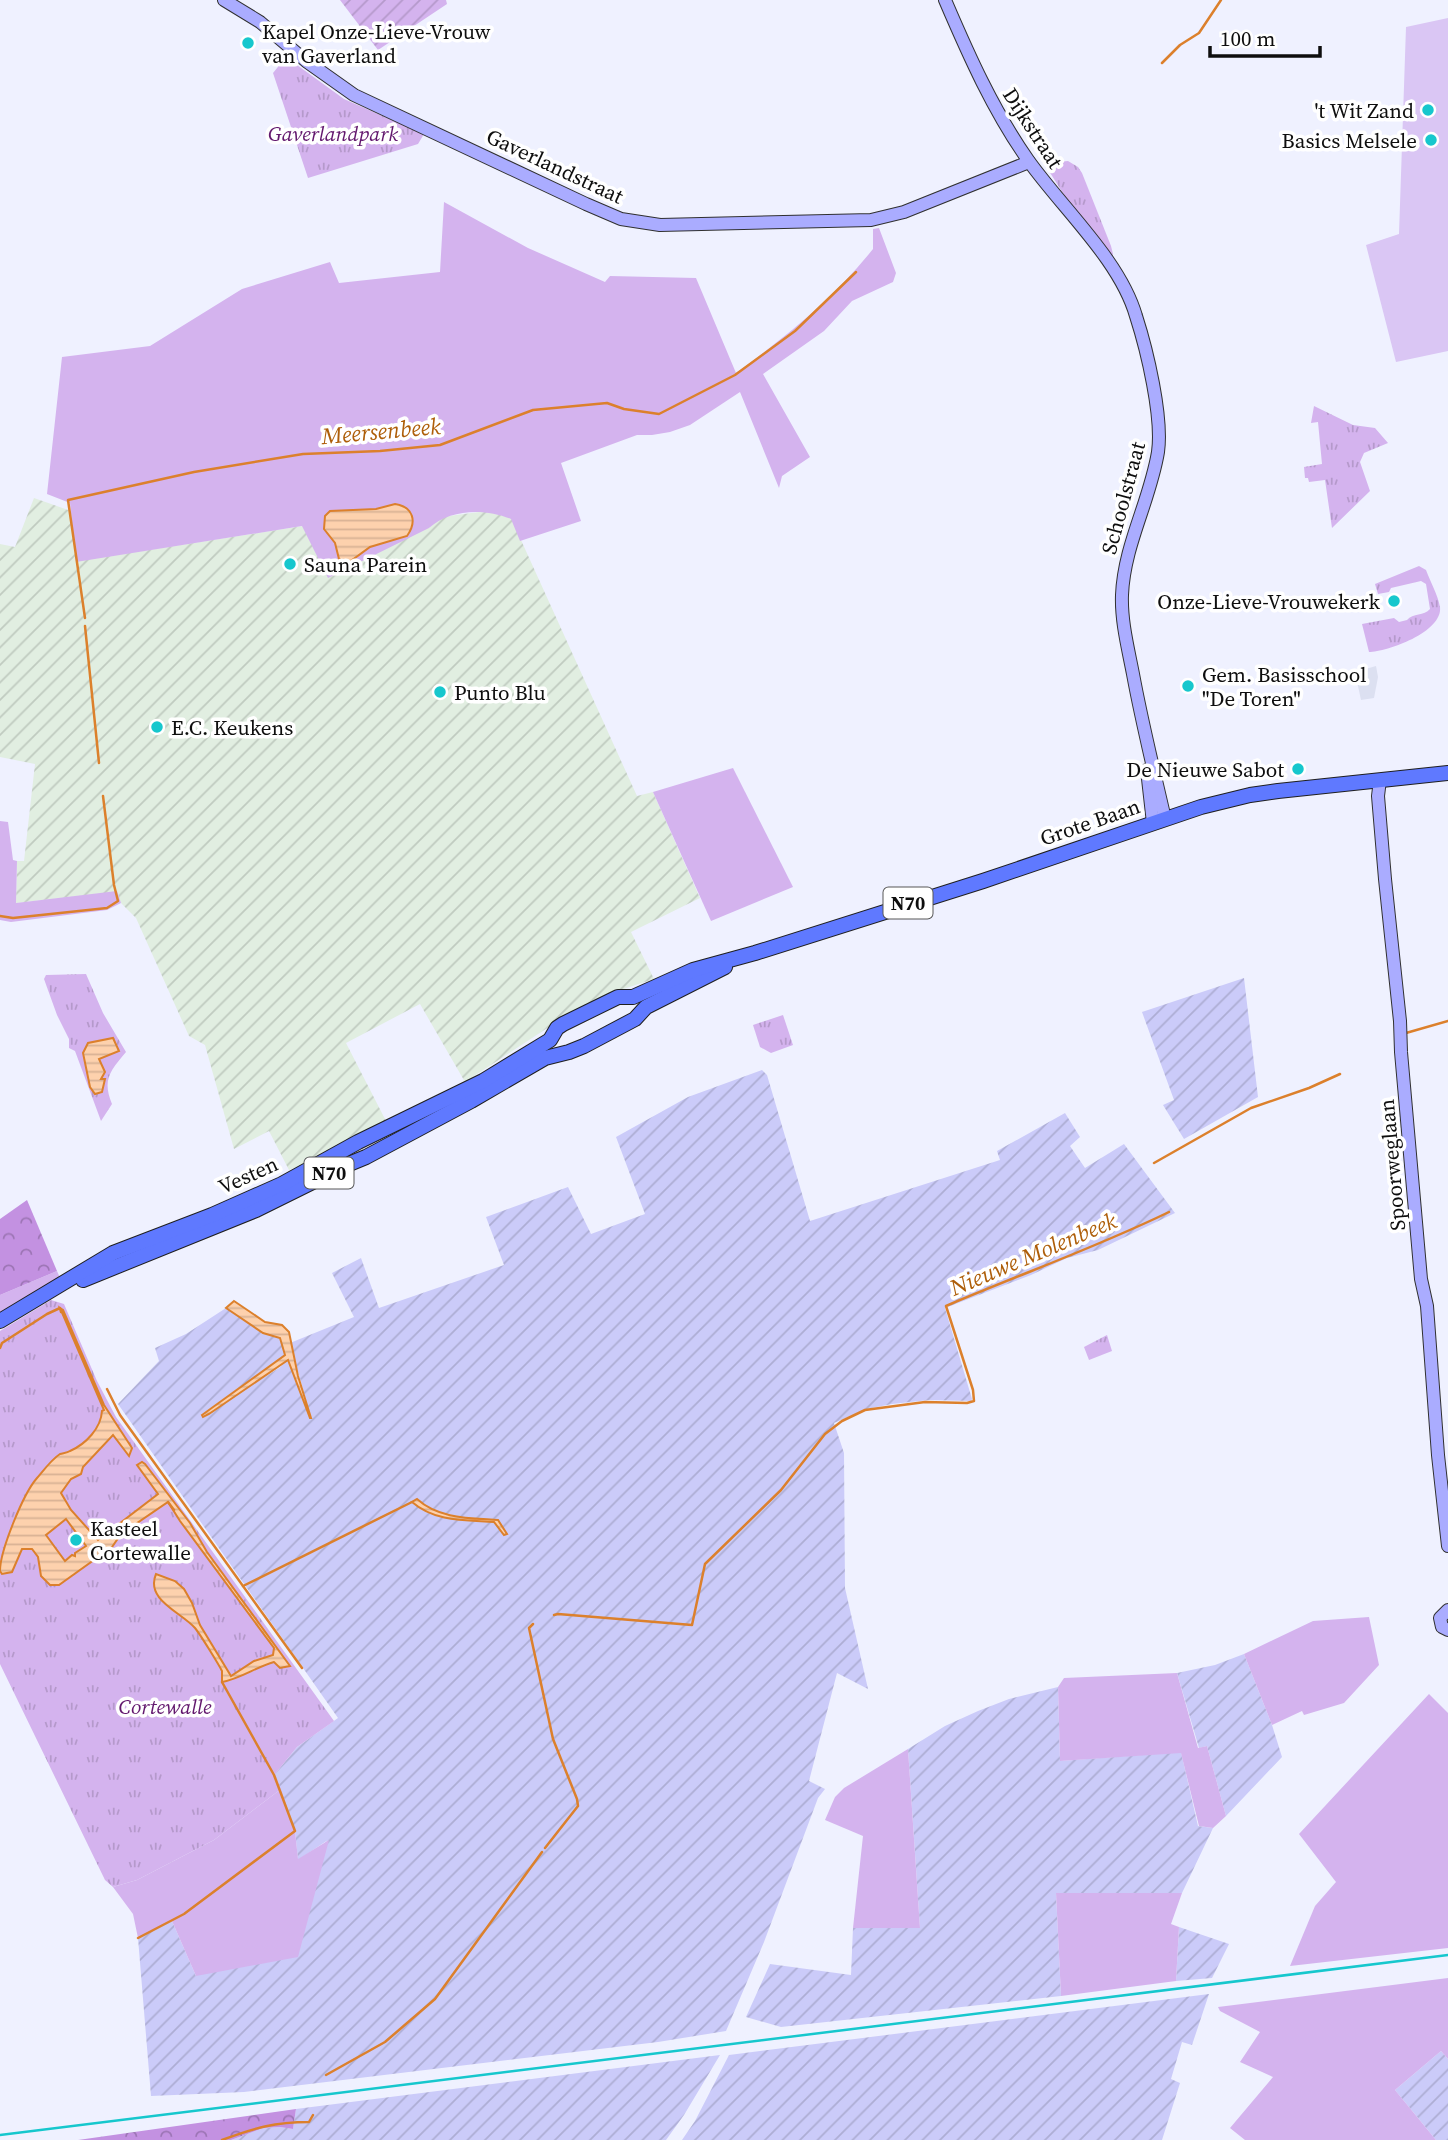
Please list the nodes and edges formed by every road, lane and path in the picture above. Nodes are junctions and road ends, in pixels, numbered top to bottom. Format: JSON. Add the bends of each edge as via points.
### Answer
{"nodes":[{"id":1,"x":224,"y":0,"type":"edge"},
{"id":2,"x":945,"y":0,"type":"edge"},
{"id":3,"x":1029,"y":162,"type":"junction"},
{"id":4,"x":1111,"y":265,"type":"joint"},
{"id":5,"x":1448,"y":772,"type":"edge"},
{"id":6,"x":1380,"y":780,"type":"junction"},
{"id":7,"x":1159,"y":821,"type":"junction"},
{"id":8,"x":755,"y":953,"type":"joint"},
{"id":9,"x":701,"y":973,"type":"junction"},
{"id":10,"x":633,"y":997,"type":"junction"},
{"id":11,"x":639,"y":1012,"type":"junction"},
{"id":12,"x":550,"y":1040,"type":"junction"},
{"id":13,"x":559,"y":1053,"type":"junction"},
{"id":14,"x":0,"y":1321,"type":"edge"},
{"id":15,"x":0,"y":1329,"type":"edge"},
{"id":16,"x":1448,"y":1546,"type":"edge"},
{"id":17,"x":1448,"y":1610,"type":"edge"},
{"id":18,"x":1448,"y":1630,"type":"edge"}],
"edges":[{"from":1,"to":3,"type":"street","name":"Gaverlandstraat","via":[[354,95],[621,219],[683,226],[871,220],[913,209]]},
{"from":2,"to":3,"type":"street","name":"Dijkstraat","via":[[986,92]]},
{"from":3,"to":4,"type":"street","name":"Dijkstraat"},
{"from":4,"to":7,"type":"street","name":"Schoolstraat","via":[[1136,315],[1159,436],[1156,462],[1126,558],[1122,599]]},
{"from":5,"to":6,"type":"main road","name":"Grote Baan","number":"N70"},
{"from":6,"to":7,"type":"main road","name":"Grote Baan","number":"N70","via":[[1250,795]]},
{"from":6,"to":16,"type":"street","name":"Spoorweglaan","via":[[1385,879]]},
{"from":7,"to":8,"type":"main road","name":"Grote Baan","number":"N70"},
{"from":8,"to":9,"type":"main road","name":"Vesten","number":"N70"},
{"from":9,"to":10,"type":"main road","name":"Vesten","number":"N70","via":[[669,979]]},
{"from":9,"to":11,"type":"main road","name":"Vesten","number":"N70"},
{"from":10,"to":11,"type":"main road"},
{"from":10,"to":12,"type":"main road","name":"Vesten","number":"N70","via":[[618,997],[563,1024]]},
{"from":11,"to":13,"type":"main road","name":"Vesten","number":"N70","via":[[584,1046]]},
{"from":12,"to":13,"type":"main road"},
{"from":12,"to":14,"type":"main road","name":"Vesten","number":"N70","via":[[483,1081],[282,1184],[113,1253]]},
{"from":13,"to":15,"type":"main road","name":"Vesten","number":"N70","via":[[366,1157],[256,1210],[78,1282]]},
{"from":17,"to":18,"type":"street","via":[[1440,1618]]}]}
